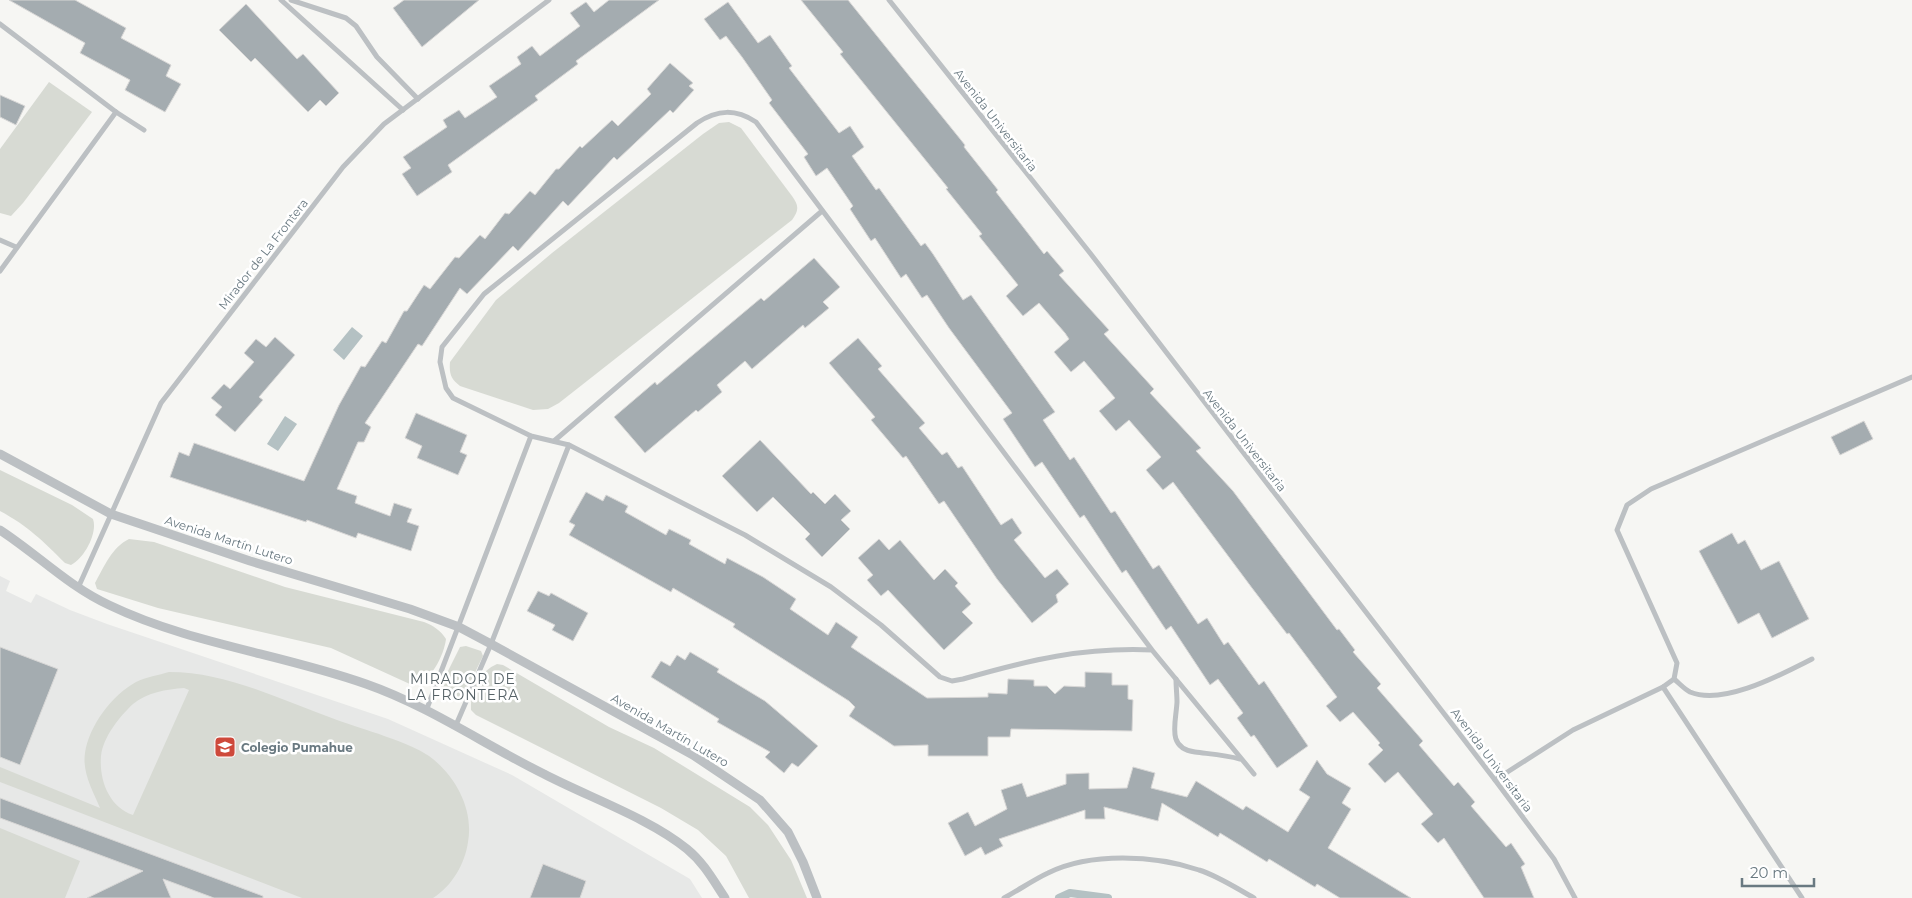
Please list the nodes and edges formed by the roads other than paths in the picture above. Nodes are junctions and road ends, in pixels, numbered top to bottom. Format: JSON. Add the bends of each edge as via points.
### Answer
{"nodes":[{"id":1,"x":281,"y":0,"type":"edge"},
{"id":2,"x":291,"y":0,"type":"edge"},
{"id":3,"x":549,"y":0,"type":"edge"},
{"id":4,"x":889,"y":0,"type":"edge"},
{"id":5,"x":0,"y":24,"type":"edge"},
{"id":6,"x":418,"y":99,"type":"junction"},
{"id":7,"x":403,"y":110,"type":"junction"},
{"id":8,"x":116,"y":112,"type":"junction"},
{"id":9,"x":144,"y":130,"type":"dead end"},
{"id":10,"x":822,"y":211,"type":"junction"},
{"id":11,"x":0,"y":240,"type":"edge"},
{"id":12,"x":16,"y":247,"type":"junction"},
{"id":13,"x":0,"y":271,"type":"edge"},
{"id":14,"x":1912,"y":377,"type":"edge"},
{"id":15,"x":531,"y":436,"type":"junction"},
{"id":16,"x":554,"y":441,"type":"junction"},
{"id":17,"x":570,"y":445,"type":"junction"},
{"id":18,"x":0,"y":454,"type":"edge"},
{"id":19,"x":111,"y":514,"type":"junction"},
{"id":20,"x":0,"y":530,"type":"edge"},
{"id":21,"x":78,"y":588,"type":"junction"},
{"id":22,"x":459,"y":627,"type":"junction"},
{"id":23,"x":491,"y":644,"type":"junction"},
{"id":24,"x":1152,"y":650,"type":"junction"},
{"id":25,"x":1812,"y":659,"type":"dead end"},
{"id":26,"x":1176,"y":679,"type":"junction"},
{"id":27,"x":1674,"y":679,"type":"junction"},
{"id":28,"x":1662,"y":687,"type":"junction"},
{"id":29,"x":425,"y":711,"type":"junction"},
{"id":30,"x":456,"y":725,"type":"junction"},
{"id":31,"x":1241,"y":759,"type":"junction"},
{"id":32,"x":1254,"y":774,"type":"dead end"},
{"id":33,"x":1495,"y":780,"type":"junction"},
{"id":34,"x":725,"y":898,"type":"edge"},
{"id":35,"x":817,"y":898,"type":"edge"},
{"id":36,"x":1004,"y":898,"type":"edge"},
{"id":37,"x":1254,"y":898,"type":"edge"},
{"id":38,"x":1575,"y":898,"type":"edge"},
{"id":39,"x":1802,"y":898,"type":"edge"}],
"edges":[{"from":1,"to":7,"type":"street"},
{"from":2,"to":6,"type":"street","via":[[346,18],[356,26],[377,57]]},
{"from":3,"to":6,"type":"street","name":"Mirador de La Frontera"},
{"from":4,"to":33,"type":"street","name":"Avenida Universitaria","via":[[1090,253]]},
{"from":5,"to":8,"type":"street"},
{"from":6,"to":7,"type":"street","name":"Mirador de La Frontera"},
{"from":7,"to":19,"type":"street","name":"Mirador de La Frontera","via":[[384,124],[343,167],[161,403]]},
{"from":8,"to":9,"type":"street"},
{"from":8,"to":12,"type":"street"},
{"from":10,"to":15,"type":"street","via":[[756,122],[746,115],[720,112],[697,122],[484,294],[442,347],[442,376],[453,398]]},
{"from":10,"to":16,"type":"street"},
{"from":10,"to":24,"type":"street"},
{"from":11,"to":12,"type":"street"},
{"from":12,"to":13,"type":"street"},
{"from":14,"to":27,"type":"street","via":[[1651,488],[1627,505],[1617,530],[1677,663]]},
{"from":15,"to":16,"type":"street"},
{"from":15,"to":22,"type":"street"},
{"from":16,"to":17,"type":"street"},
{"from":17,"to":23,"type":"street"},
{"from":17,"to":24,"type":"street","via":[[745,535],[831,587],[881,625],[940,677],[963,678],[1064,653],[1113,648]]},
{"from":18,"to":19,"type":"street","name":"Avenida Martín Lutero"},
{"from":19,"to":21,"type":"street","name":"Mirador de La Frontera"},
{"from":19,"to":22,"type":"street","name":"Avenida Martín Lutero","via":[[207,548],[410,609]]},
{"from":20,"to":21,"type":"street"},
{"from":21,"to":29,"type":"street","via":[[134,616],[191,636],[367,684]]},
{"from":22,"to":23,"type":"street","name":"Avenida Martín Lutero"},
{"from":22,"to":29,"type":"street"},
{"from":23,"to":30,"type":"street"},
{"from":23,"to":35,"type":"street","name":"Avenida Martín Lutero","via":[[693,755],[760,800],[788,832]]},
{"from":24,"to":26,"type":"street"},
{"from":25,"to":27,"type":"street","via":[[1755,687],[1714,695],[1690,692]]},
{"from":26,"to":31,"type":"street"},
{"from":26,"to":31,"type":"street","via":[[1174,733],[1178,744],[1188,750]]},
{"from":27,"to":28,"type":"street"},
{"from":28,"to":33,"type":"street","via":[[1573,730]]},
{"from":28,"to":39,"type":"street"},
{"from":29,"to":30,"type":"street"},
{"from":30,"to":34,"type":"street","via":[[678,843],[704,865]]},
{"from":31,"to":32,"type":"street"},
{"from":33,"to":38,"type":"street","name":"Avenida Universitaria","via":[[1554,859]]},
{"from":36,"to":37,"type":"street","via":[[1049,872],[1104,859],[1132,858],[1170,862],[1200,870]]}]}
